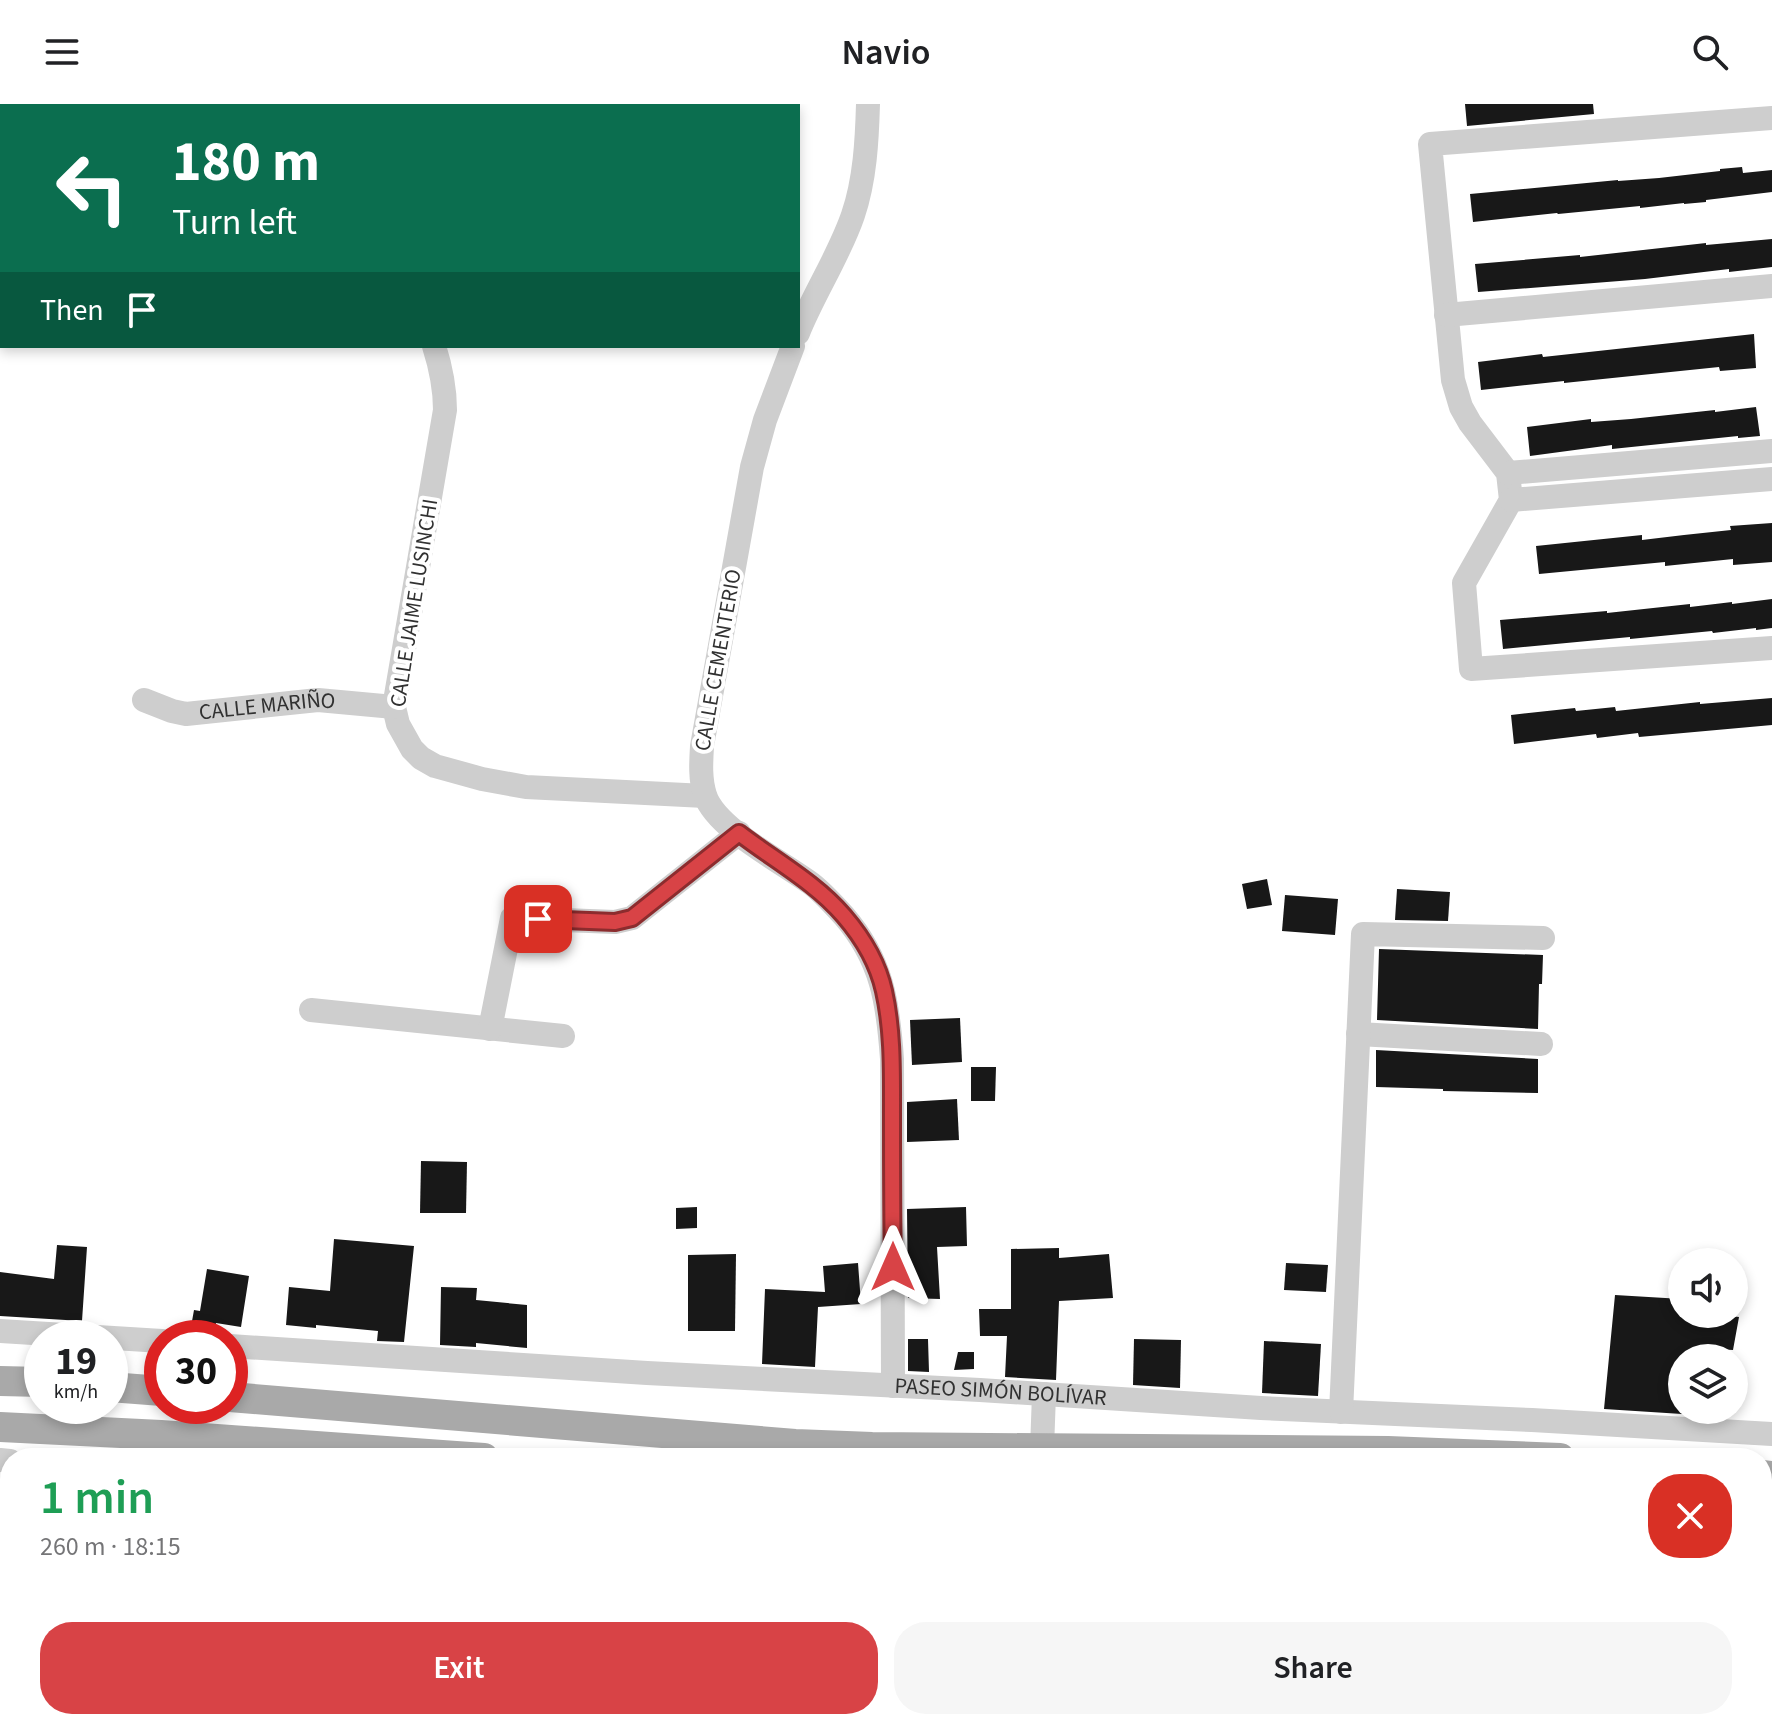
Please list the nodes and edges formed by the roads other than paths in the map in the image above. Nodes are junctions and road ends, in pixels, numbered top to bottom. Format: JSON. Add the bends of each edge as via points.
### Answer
{"nodes":[{"id":1,"x":868,"y":104,"type":"edge"},
{"id":2,"x":1772,"y":118,"type":"edge"},
{"id":3,"x":1772,"y":286,"type":"edge"},
{"id":4,"x":1446,"y":315,"type":"junction"},
{"id":5,"x":800,"y":328,"type":"edge"},
{"id":6,"x":435,"y":348,"type":"edge"},
{"id":7,"x":792,"y":348,"type":"edge"},
{"id":8,"x":1772,"y":451,"type":"edge"},
{"id":9,"x":1508,"y":473,"type":"junction"},
{"id":10,"x":1772,"y":479,"type":"edge"},
{"id":11,"x":1511,"y":500,"type":"junction"},
{"id":12,"x":1772,"y":648,"type":"edge"},
{"id":13,"x":144,"y":700,"type":"dead end"},
{"id":14,"x":394,"y":707,"type":"junction"},
{"id":15,"x":705,"y":796,"type":"junction"},
{"id":16,"x":739,"y":833,"type":"junction"},
{"id":17,"x":1543,"y":938,"type":"dead end"},
{"id":18,"x":311,"y":1010,"type":"dead end"},
{"id":19,"x":490,"y":1029,"type":"junction"},
{"id":20,"x":1358,"y":1034,"type":"junction"},
{"id":21,"x":563,"y":1036,"type":"dead end"},
{"id":22,"x":1541,"y":1044,"type":"dead end"},
{"id":23,"x":0,"y":1331,"type":"edge"},
{"id":24,"x":144,"y":1340,"type":"edge"},
{"id":25,"x":248,"y":1347,"type":"edge"},
{"id":26,"x":0,"y":1381,"type":"edge"},
{"id":27,"x":24,"y":1382,"type":"edge"},
{"id":28,"x":893,"y":1386,"type":"junction"},
{"id":29,"x":1044,"y":1394,"type":"junction"},
{"id":30,"x":248,"y":1399,"type":"edge"},
{"id":31,"x":1341,"y":1412,"type":"junction"},
{"id":32,"x":0,"y":1427,"type":"edge"},
{"id":33,"x":1772,"y":1434,"type":"edge"},
{"id":34,"x":344,"y":1448,"type":"edge"},
{"id":35,"x":720,"y":1448,"type":"edge"},
{"id":36,"x":801,"y":1448,"type":"edge"},
{"id":37,"x":957,"y":1448,"type":"edge"},
{"id":38,"x":1042,"y":1448,"type":"edge"}],
"edges":[{"from":1,"to":5,"type":"street","via":[[853,214]]},
{"from":2,"to":4,"type":"street","via":[[1430,144]]},
{"from":3,"to":4,"type":"street"},
{"from":4,"to":9,"type":"street","via":[[1461,407]]},
{"from":6,"to":14,"type":"street","name":"CALLE JAIME LUSINCHI","via":[[445,410]]},
{"from":7,"to":15,"type":"street","name":"CALLE CEMENTERIO","via":[[752,467],[702,746]]},
{"from":8,"to":9,"type":"street"},
{"from":9,"to":11,"type":"street"},
{"from":10,"to":11,"type":"street"},
{"from":11,"to":12,"type":"street","via":[[1464,583],[1471,669]]},
{"from":13,"to":14,"type":"street","name":"CALLE MARIÑO","via":[[186,714],[318,700]]},
{"from":14,"to":15,"type":"street","name":"CALLE JAIME LUSINCHI","via":[[412,749],[435,766],[526,787]]},
{"from":15,"to":16,"type":"street","via":[[713,811]]},
{"from":16,"to":19,"type":"street","via":[[632,918],[512,918]]},
{"from":16,"to":28,"type":"street","via":[[837,908],[872,959],[884,992],[892,1059]]},
{"from":17,"to":20,"type":"street","via":[[1363,934]]},
{"from":18,"to":19,"type":"street"},
{"from":19,"to":21,"type":"street"},
{"from":20,"to":22,"type":"street"},
{"from":20,"to":31,"type":"street"},
{"from":23,"to":24,"type":"street"},
{"from":25,"to":28,"type":"street","name":"PASEO SIMÓN BOLÍVAR"},
{"from":26,"to":27,"type":"main road"},
{"from":28,"to":29,"type":"street","name":"PASEO SIMÓN BOLÍVAR"},
{"from":29,"to":31,"type":"street","name":"PASEO SIMÓN BOLÍVAR"},
{"from":29,"to":38,"type":"street"},
{"from":30,"to":35,"type":"main road"},
{"from":31,"to":33,"type":"street","name":"PASEO SIMÓN BOLÍVAR"},
{"from":32,"to":34,"type":"main road"},
{"from":36,"to":37,"type":"main road"}]}
